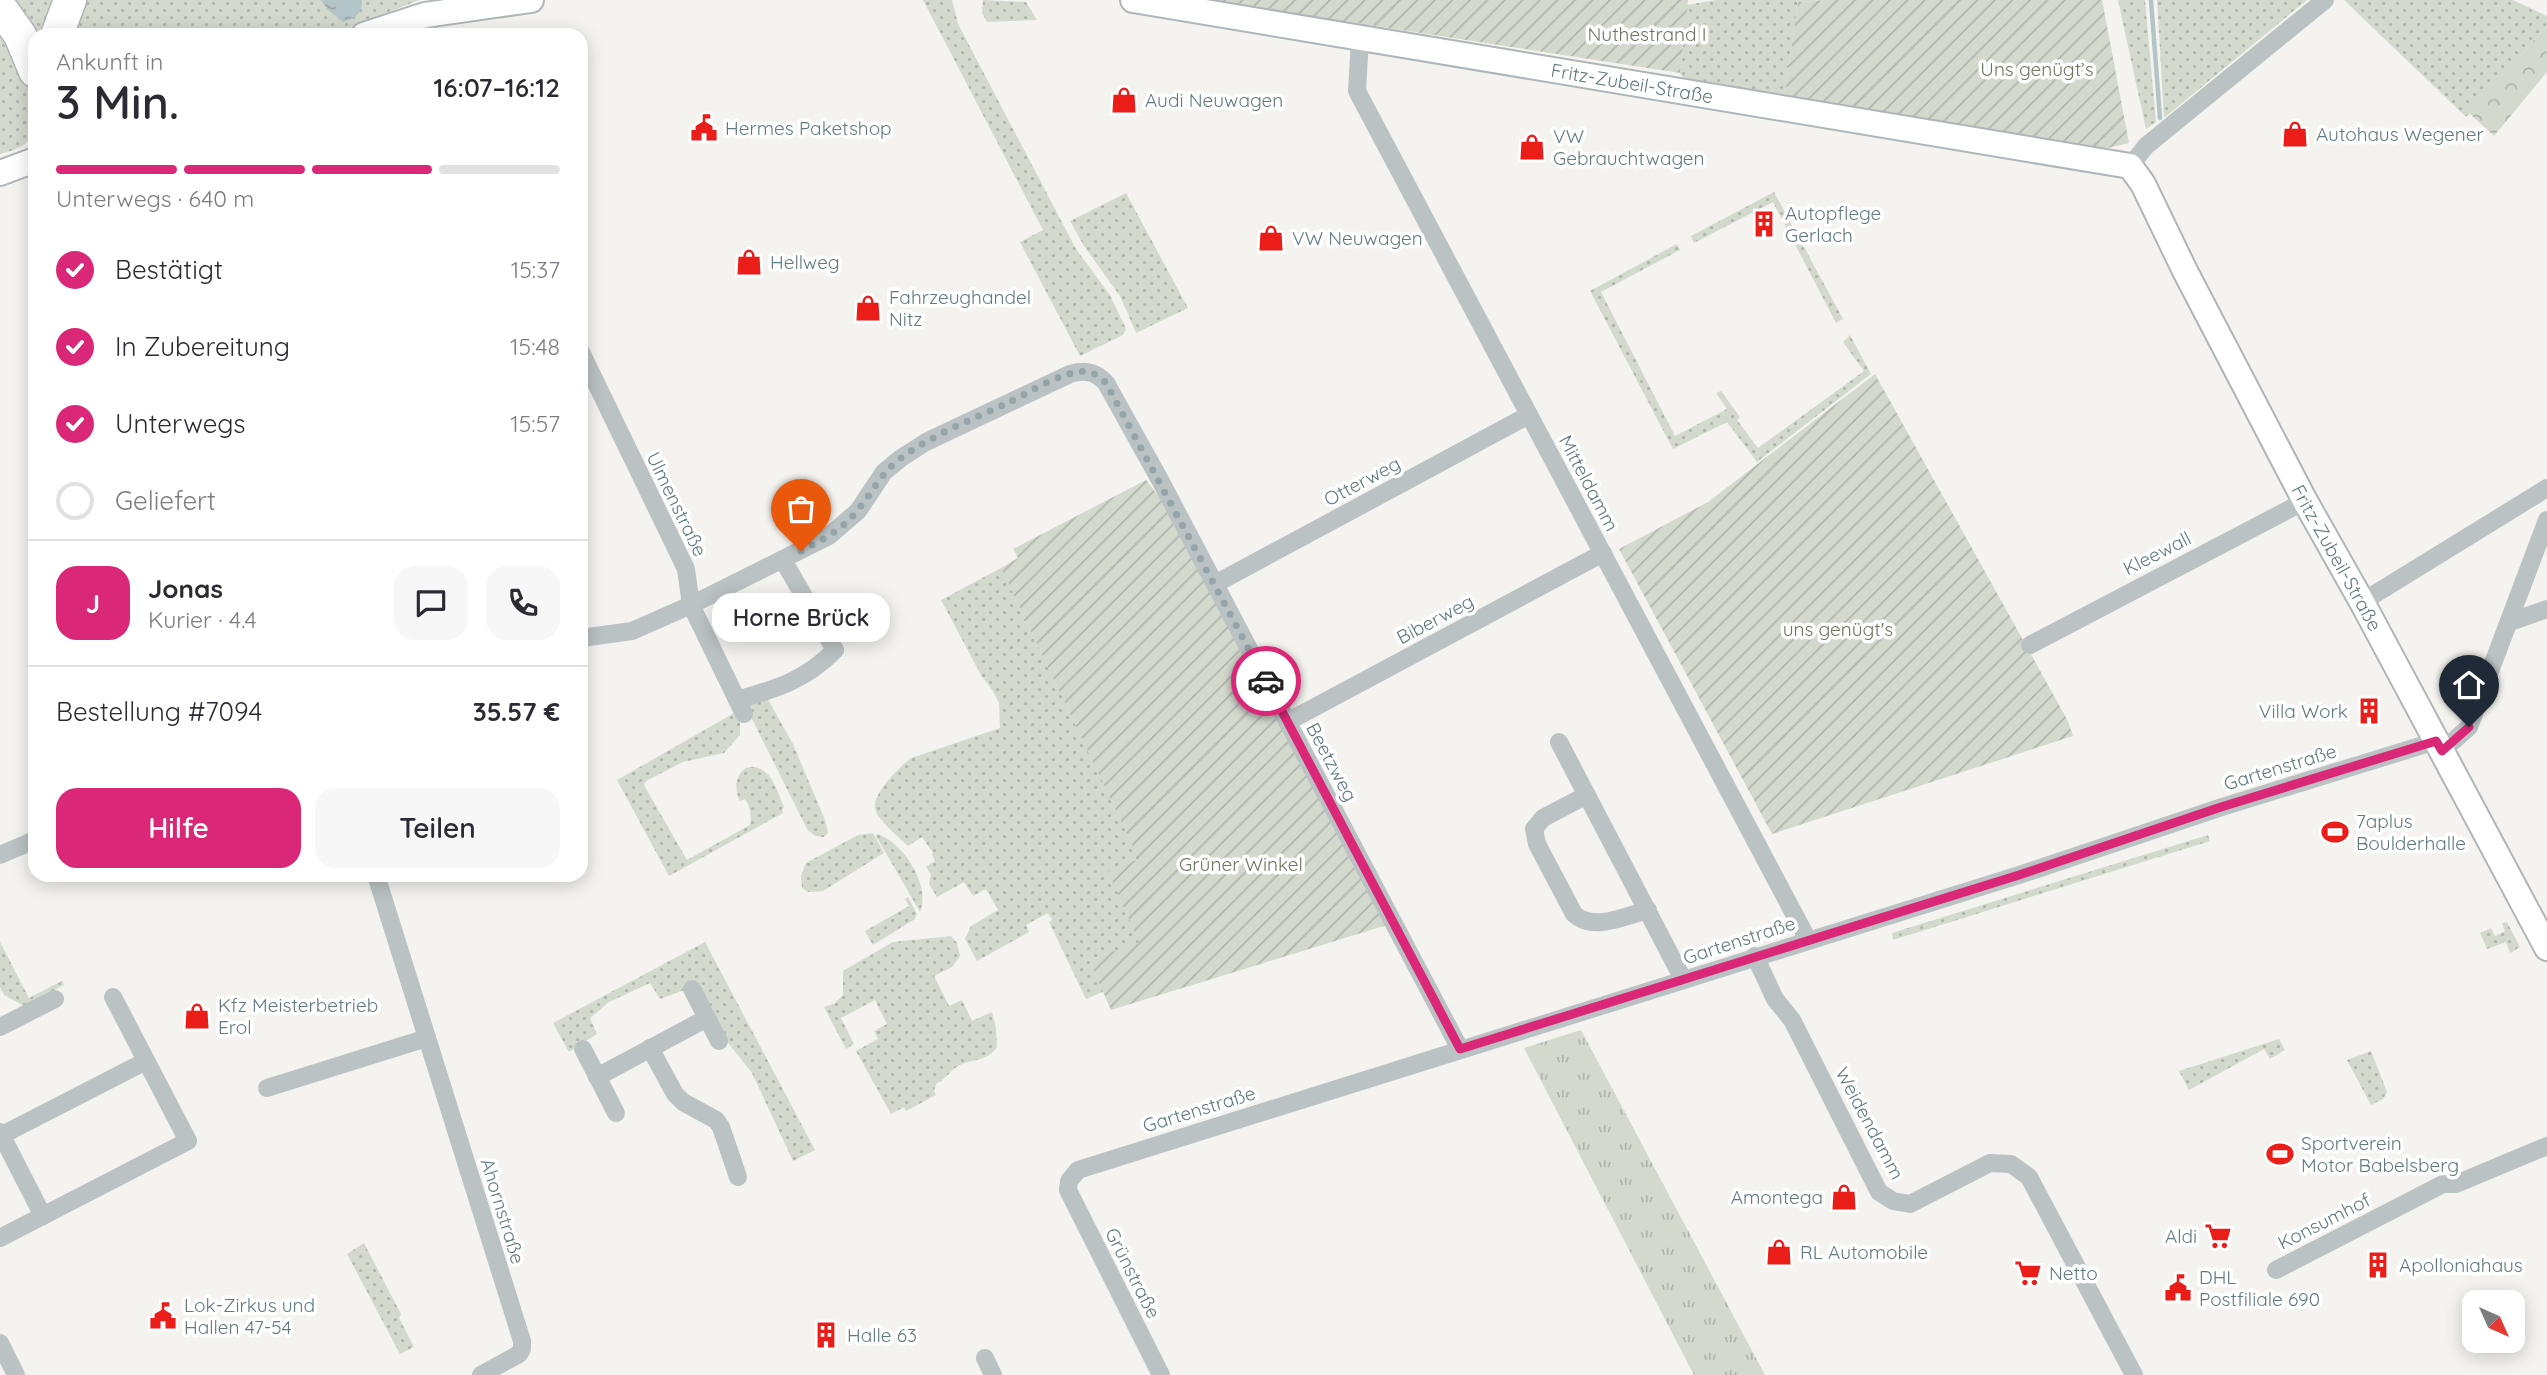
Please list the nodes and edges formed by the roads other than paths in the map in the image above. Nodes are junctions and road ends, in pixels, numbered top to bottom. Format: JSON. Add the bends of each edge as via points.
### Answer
{"nodes":[{"id":1,"x":70,"y":0,"type":"edge"},
{"id":2,"x":531,"y":0,"type":"edge"},
{"id":3,"x":1133,"y":0,"type":"edge"},
{"id":4,"x":2325,"y":0,"type":"edge"},
{"id":5,"x":0,"y":7,"type":"edge"},
{"id":6,"x":427,"y":25,"type":"edge"},
{"id":7,"x":59,"y":28,"type":"edge"},
{"id":8,"x":408,"y":28,"type":"edge"},
{"id":9,"x":1360,"y":39,"type":"junction"},
{"id":10,"x":28,"y":54,"type":"edge"},
{"id":11,"x":28,"y":163,"type":"edge"},
{"id":12,"x":2130,"y":166,"type":"junction"},
{"id":13,"x":0,"y":173,"type":"edge"},
{"id":14,"x":588,"y":366,"type":"edge"},
{"id":15,"x":1529,"y":415,"type":"junction"},
{"id":16,"x":2547,"y":488,"type":"edge"},
{"id":17,"x":2305,"y":501,"type":"junction"},
{"id":18,"x":2547,"y":520,"type":"edge"},
{"id":19,"x":1603,"y":553,"type":"junction"},
{"id":20,"x":783,"y":559,"type":"junction"},
{"id":21,"x":1215,"y":584,"type":"junction"},
{"id":22,"x":2362,"y":602,"type":"junction"},
{"id":23,"x":691,"y":605,"type":"junction"},
{"id":24,"x":2547,"y":609,"type":"edge"},
{"id":25,"x":2510,"y":622,"type":"junction"},
{"id":26,"x":588,"y":637,"type":"edge"},
{"id":27,"x":2030,"y":645,"type":"dead end"},
{"id":28,"x":1287,"y":722,"type":"junction"},
{"id":29,"x":1559,"y":742,"type":"dead end"},
{"id":30,"x":2439,"y":746,"type":"junction"},
{"id":31,"x":1587,"y":795,"type":"junction"},
{"id":32,"x":28,"y":843,"type":"edge"},
{"id":33,"x":0,"y":855,"type":"edge"},
{"id":34,"x":378,"y":882,"type":"edge"},
{"id":35,"x":1648,"y":910,"type":"junction"},
{"id":36,"x":1808,"y":940,"type":"junction"},
{"id":37,"x":2547,"y":948,"type":"edge"},
{"id":38,"x":1755,"y":956,"type":"junction"},
{"id":39,"x":1684,"y":979,"type":"junction"},
{"id":40,"x":692,"y":989,"type":"dead end"},
{"id":41,"x":113,"y":997,"type":"dead end"},
{"id":42,"x":55,"y":999,"type":"dead end"},
{"id":43,"x":706,"y":1018,"type":"junction"},
{"id":44,"x":0,"y":1027,"type":"edge"},
{"id":45,"x":427,"y":1038,"type":"junction"},
{"id":46,"x":719,"y":1041,"type":"dead end"},
{"id":47,"x":650,"y":1048,"type":"junction"},
{"id":48,"x":583,"y":1049,"type":"dead end"},
{"id":49,"x":1460,"y":1049,"type":"junction"},
{"id":50,"x":146,"y":1061,"type":"junction"},
{"id":51,"x":597,"y":1077,"type":"junction"},
{"id":52,"x":267,"y":1088,"type":"dead end"},
{"id":53,"x":616,"y":1113,"type":"dead end"},
{"id":54,"x":1,"y":1133,"type":"edge"},
{"id":55,"x":2547,"y":1146,"type":"edge"},
{"id":56,"x":738,"y":1177,"type":"dead end"},
{"id":57,"x":1068,"y":1191,"type":"joint"},
{"id":58,"x":43,"y":1216,"type":"junction"},
{"id":59,"x":0,"y":1238,"type":"edge"},
{"id":60,"x":2276,"y":1270,"type":"dead end"},
{"id":61,"x":0,"y":1343,"type":"edge"},
{"id":62,"x":985,"y":1358,"type":"dead end"},
{"id":63,"x":16,"y":1375,"type":"edge"},
{"id":64,"x":481,"y":1375,"type":"edge"},
{"id":65,"x":993,"y":1375,"type":"edge"},
{"id":66,"x":1161,"y":1375,"type":"edge"},
{"id":67,"x":2134,"y":1375,"type":"edge"}],
"edges":[{"from":1,"to":7,"type":"highway"},
{"from":2,"to":6,"type":"street"},
{"from":3,"to":9,"type":"street","name":"Fritz-Zubeil-Straße"},
{"from":4,"to":12,"type":"street","via":[[2146,146]]},
{"from":5,"to":10,"type":"highway"},
{"from":6,"to":8,"type":"street"},
{"from":9,"to":12,"type":"street","name":"Fritz-Zubeil-Straße"},
{"from":9,"to":15,"type":"street","name":"Mitteldamm","via":[[1357,91]]},
{"from":11,"to":13,"type":"street"},
{"from":12,"to":17,"type":"street","name":"Fritz-Zubeil-Straße"},
{"from":14,"to":23,"type":"street","name":"Ulmenstraße","via":[[686,569]]},
{"from":15,"to":19,"type":"street","name":"Mitteldamm"},
{"from":15,"to":21,"type":"street","name":"Otterweg"},
{"from":16,"to":22,"type":"street"},
{"from":17,"to":22,"type":"street","name":"Fritz-Zubeil-Straße"},
{"from":17,"to":27,"type":"street","name":"Kleewall"},
{"from":18,"to":25,"type":"street"},
{"from":19,"to":28,"type":"street","name":"Biberweg"},
{"from":19,"to":36,"type":"street","name":"Mitteldamm"},
{"from":20,"to":21,"type":"street","name":"Beetzweg","via":[[845,524],[884,472],[926,442],[1076,372],[1095,374],[1106,383]]},
{"from":20,"to":23,"type":"street"},
{"from":20,"to":23,"type":"street","name":"Ulmenstraße","via":[[835,650],[818,667],[780,688],[740,707]]},
{"from":21,"to":28,"type":"street","name":"Beetzweg"},
{"from":22,"to":30,"type":"street","name":"Fritz-Zubeil-Straße"},
{"from":23,"to":26,"type":"street","via":[[632,631]]},
{"from":24,"to":25,"type":"street"},
{"from":25,"to":30,"type":"street","via":[[2469,727]]},
{"from":28,"to":49,"type":"street","name":"Beetzweg"},
{"from":29,"to":31,"type":"street"},
{"from":30,"to":36,"type":"street","name":"Gartenstraße","via":[[2221,807]]},
{"from":30,"to":37,"type":"street","name":"Fritz-Zubeil-Straße"},
{"from":31,"to":35,"type":"street"},
{"from":31,"to":35,"type":"street","via":[[1543,818],[1534,829],[1537,844],[1574,914],[1594,923]]},
{"from":32,"to":33,"type":"street"},
{"from":34,"to":45,"type":"street","name":"Ahornstraße"},
{"from":35,"to":39,"type":"street"},
{"from":36,"to":38,"type":"street","name":"Gartenstraße"},
{"from":38,"to":39,"type":"street","name":"Gartenstraße"},
{"from":38,"to":67,"type":"street","name":"Weidendamm","via":[[1775,999],[1793,1020],[1880,1192],[1893,1201],[1910,1204],[1990,1163],[2011,1164],[2020,1170],[2029,1177]]},
{"from":39,"to":49,"type":"street","name":"Gartenstraße"},
{"from":40,"to":43,"type":"street"},
{"from":41,"to":50,"type":"street"},
{"from":42,"to":44,"type":"street"},
{"from":43,"to":46,"type":"street"},
{"from":43,"to":47,"type":"street"},
{"from":45,"to":52,"type":"street"},
{"from":45,"to":64,"type":"street","name":"Ahornstraße","via":[[522,1341],[519,1354]]},
{"from":47,"to":51,"type":"street"},
{"from":47,"to":56,"type":"street","via":[[675,1094],[721,1127]]},
{"from":48,"to":51,"type":"street"},
{"from":49,"to":57,"type":"street","name":"Gartenstraße","via":[[1092,1164],[1074,1173]]},
{"from":50,"to":54,"type":"street"},
{"from":50,"to":58,"type":"street","via":[[188,1142]]},
{"from":51,"to":53,"type":"street"},
{"from":54,"to":58,"type":"street"},
{"from":55,"to":60,"type":"street","name":"Konsumhof","via":[[2456,1184],[2443,1184]]},
{"from":57,"to":66,"type":"street","name":"Grünstraße"},
{"from":58,"to":59,"type":"street"},
{"from":61,"to":63,"type":"street"},
{"from":62,"to":65,"type":"street"}]}
